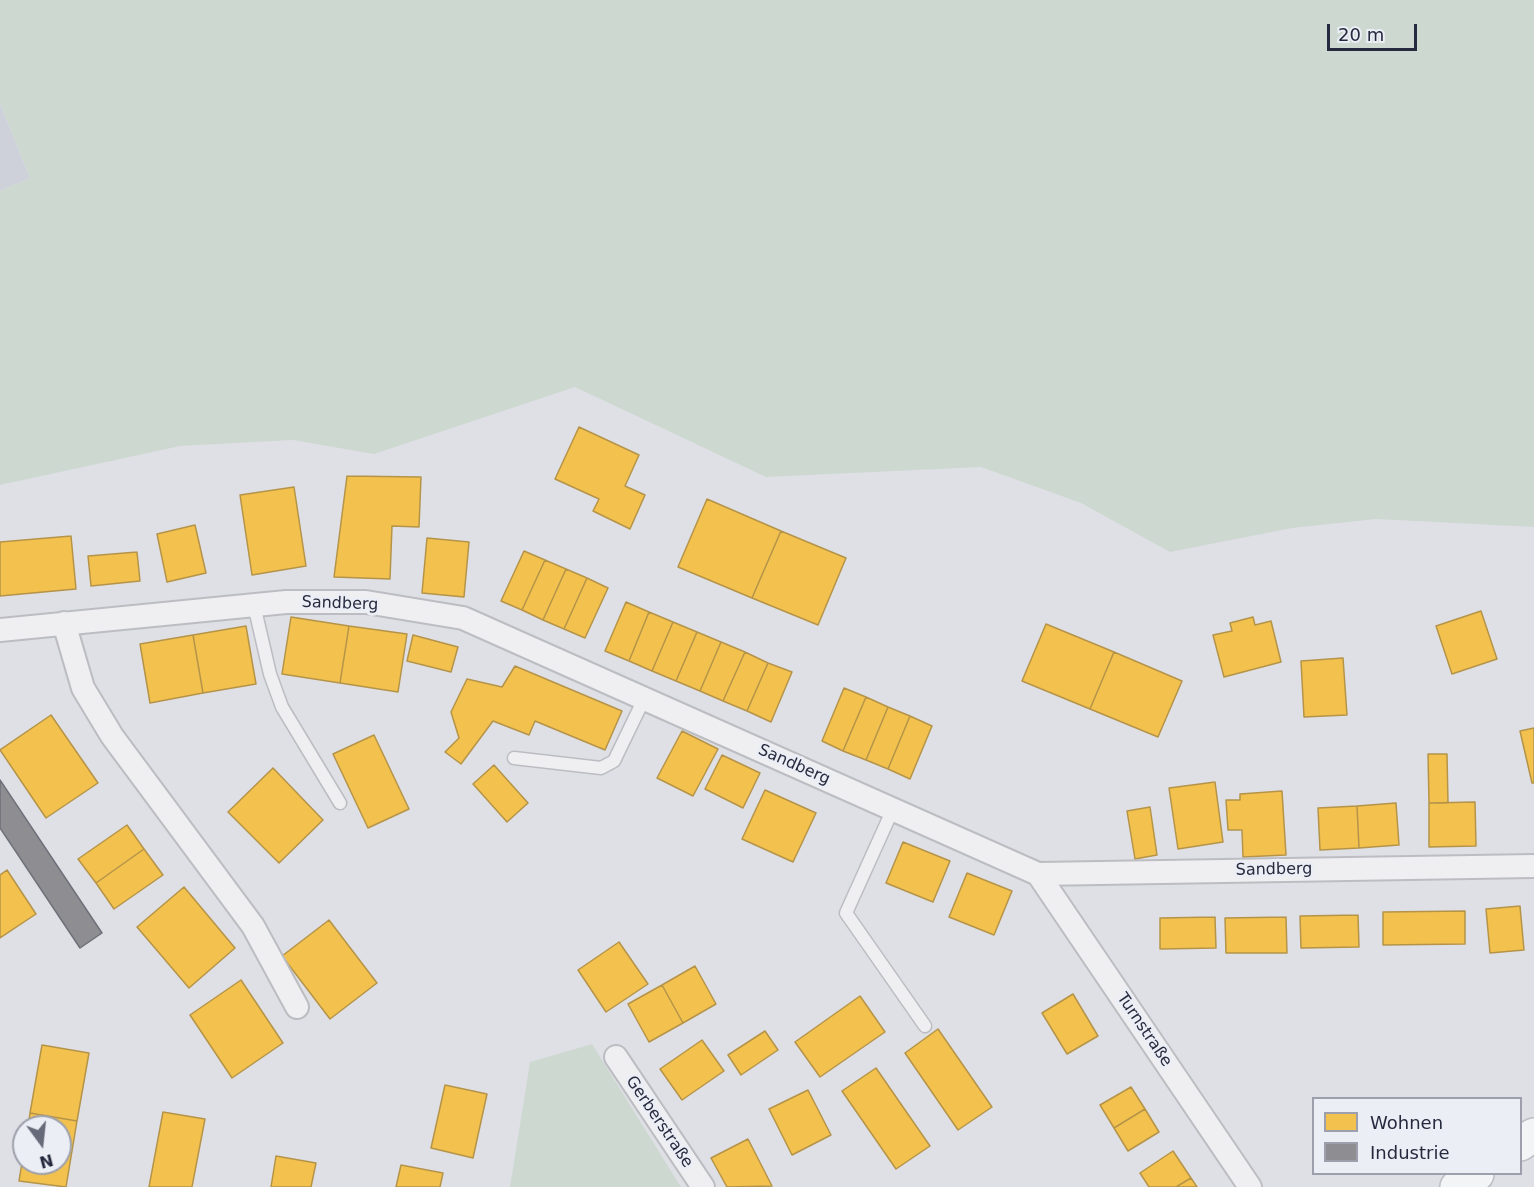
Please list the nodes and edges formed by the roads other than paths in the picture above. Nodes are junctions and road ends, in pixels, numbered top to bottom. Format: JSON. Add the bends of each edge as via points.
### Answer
{"nodes":[{"id":1,"x":254,"y":605,"type":"junction"},
{"id":2,"x":64,"y":623,"type":"junction"},
{"id":3,"x":0,"y":630,"type":"edge"},
{"id":4,"x":644,"y":699,"type":"junction"},
{"id":5,"x":514,"y":758,"type":"dead end"},
{"id":6,"x":340,"y":803,"type":"dead end"},
{"id":7,"x":893,"y":810,"type":"junction"},
{"id":8,"x":1534,"y":866,"type":"edge"},
{"id":9,"x":1038,"y":874,"type":"junction"},
{"id":10,"x":297,"y":1007,"type":"dead end"},
{"id":11,"x":925,"y":1026,"type":"dead end"},
{"id":12,"x":616,"y":1057,"type":"dead end"},
{"id":13,"x":1474,"y":1175,"type":"edge"},
{"id":14,"x":703,"y":1187,"type":"edge"},
{"id":15,"x":1250,"y":1187,"type":"edge"},
{"id":16,"x":1457,"y":1187,"type":"edge"}],
"edges":[{"from":1,"to":2,"type":"street","name":"Sandberg"},
{"from":1,"to":4,"type":"street","name":"Sandberg","via":[[366,602],[463,618]]},
{"from":1,"to":6,"type":"lane","via":[[282,707]]},
{"from":2,"to":3,"type":"street","name":"Sandberg"},
{"from":2,"to":10,"type":"street","via":[[83,688],[112,736],[254,926]]},
{"from":4,"to":5,"type":"lane","via":[[614,761],[601,768]]},
{"from":4,"to":7,"type":"street","name":"Sandberg"},
{"from":7,"to":9,"type":"street","name":"Sandberg"},
{"from":7,"to":11,"type":"lane","via":[[846,913]]},
{"from":8,"to":9,"type":"street","name":"Sandberg"},
{"from":9,"to":15,"type":"street","name":"Turnstraße"},
{"from":12,"to":14,"type":"street","name":"Gerberstraße"},
{"from":13,"to":16,"type":"main road"}]}
